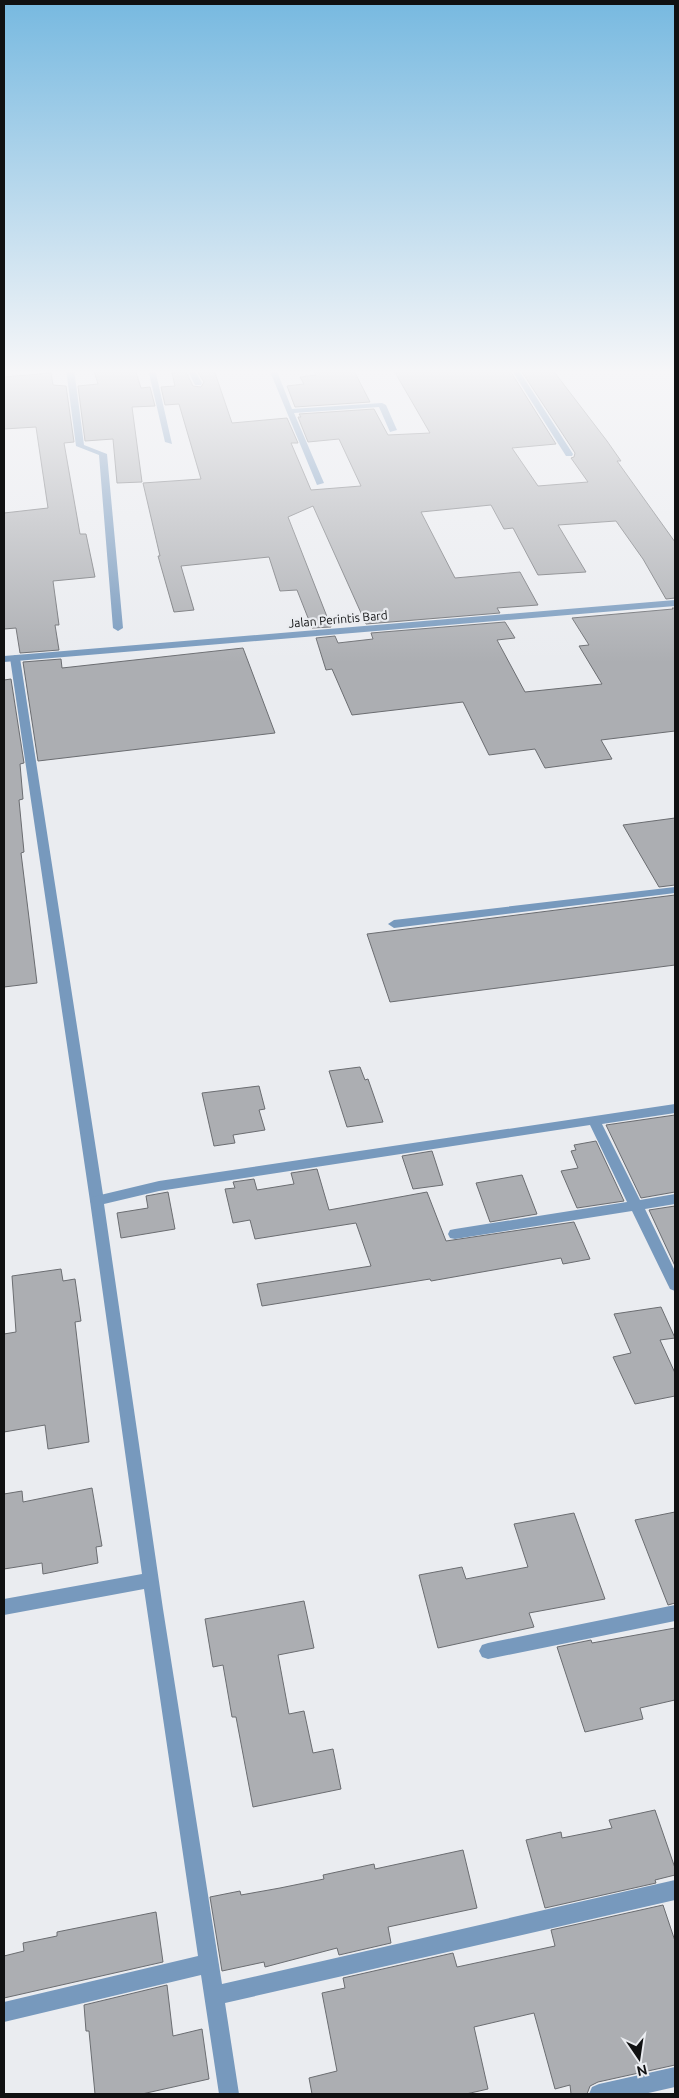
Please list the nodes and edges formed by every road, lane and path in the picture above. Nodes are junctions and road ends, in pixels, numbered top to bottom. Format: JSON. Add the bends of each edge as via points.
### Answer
{"nodes":[{"id":1,"x":104,"y":467,"type":"edge"},
{"id":2,"x":313,"y":467,"type":"edge"},
{"id":3,"x":320,"y":483,"type":"dead end"},
{"id":4,"x":675,"y":603,"type":"edge"},
{"id":5,"x":118,"y":628,"type":"dead end"},
{"id":6,"x":15,"y":658,"type":"junction"},
{"id":7,"x":4,"y":659,"type":"edge"},
{"id":8,"x":675,"y":890,"type":"edge"},
{"id":9,"x":394,"y":924,"type":"dead end"},
{"id":10,"x":675,"y":1108,"type":"edge"},
{"id":11,"x":594,"y":1120,"type":"junction"},
{"id":12,"x":675,"y":1199,"type":"edge"},
{"id":13,"x":97,"y":1201,"type":"junction"},
{"id":14,"x":638,"y":1206,"type":"junction"},
{"id":15,"x":455,"y":1234,"type":"dead end"},
{"id":16,"x":675,"y":1285,"type":"edge"},
{"id":17,"x":152,"y":1580,"type":"junction"},
{"id":18,"x":4,"y":1607,"type":"edge"},
{"id":19,"x":675,"y":1613,"type":"edge"},
{"id":20,"x":488,"y":1651,"type":"dead end"},
{"id":21,"x":675,"y":1890,"type":"edge"},
{"id":22,"x":209,"y":1963,"type":"junction"},
{"id":23,"x":214,"y":1996,"type":"junction"},
{"id":24,"x":4,"y":2012,"type":"edge"},
{"id":25,"x":675,"y":2077,"type":"edge"},
{"id":26,"x":229,"y":2094,"type":"edge"},
{"id":27,"x":598,"y":2094,"type":"edge"}],
"edges":[{"from":1,"to":5,"type":"street"},
{"from":2,"to":3,"type":"street"},
{"from":4,"to":6,"type":"street","name":"Jalan Perintis Bard"},
{"from":6,"to":7,"type":"street","name":"Jalan Perintis Bard"},
{"from":6,"to":13,"type":"street"},
{"from":8,"to":9,"type":"street"},
{"from":10,"to":11,"type":"street"},
{"from":11,"to":13,"type":"street","via":[[159,1186]]},
{"from":11,"to":14,"type":"street"},
{"from":12,"to":14,"type":"street"},
{"from":13,"to":17,"type":"street"},
{"from":14,"to":15,"type":"street"},
{"from":14,"to":16,"type":"street"},
{"from":17,"to":18,"type":"street"},
{"from":17,"to":22,"type":"street"},
{"from":19,"to":20,"type":"street"},
{"from":21,"to":23,"type":"street"},
{"from":22,"to":23,"type":"street"},
{"from":22,"to":24,"type":"street"},
{"from":23,"to":26,"type":"street"},
{"from":25,"to":27,"type":"street"}]}
